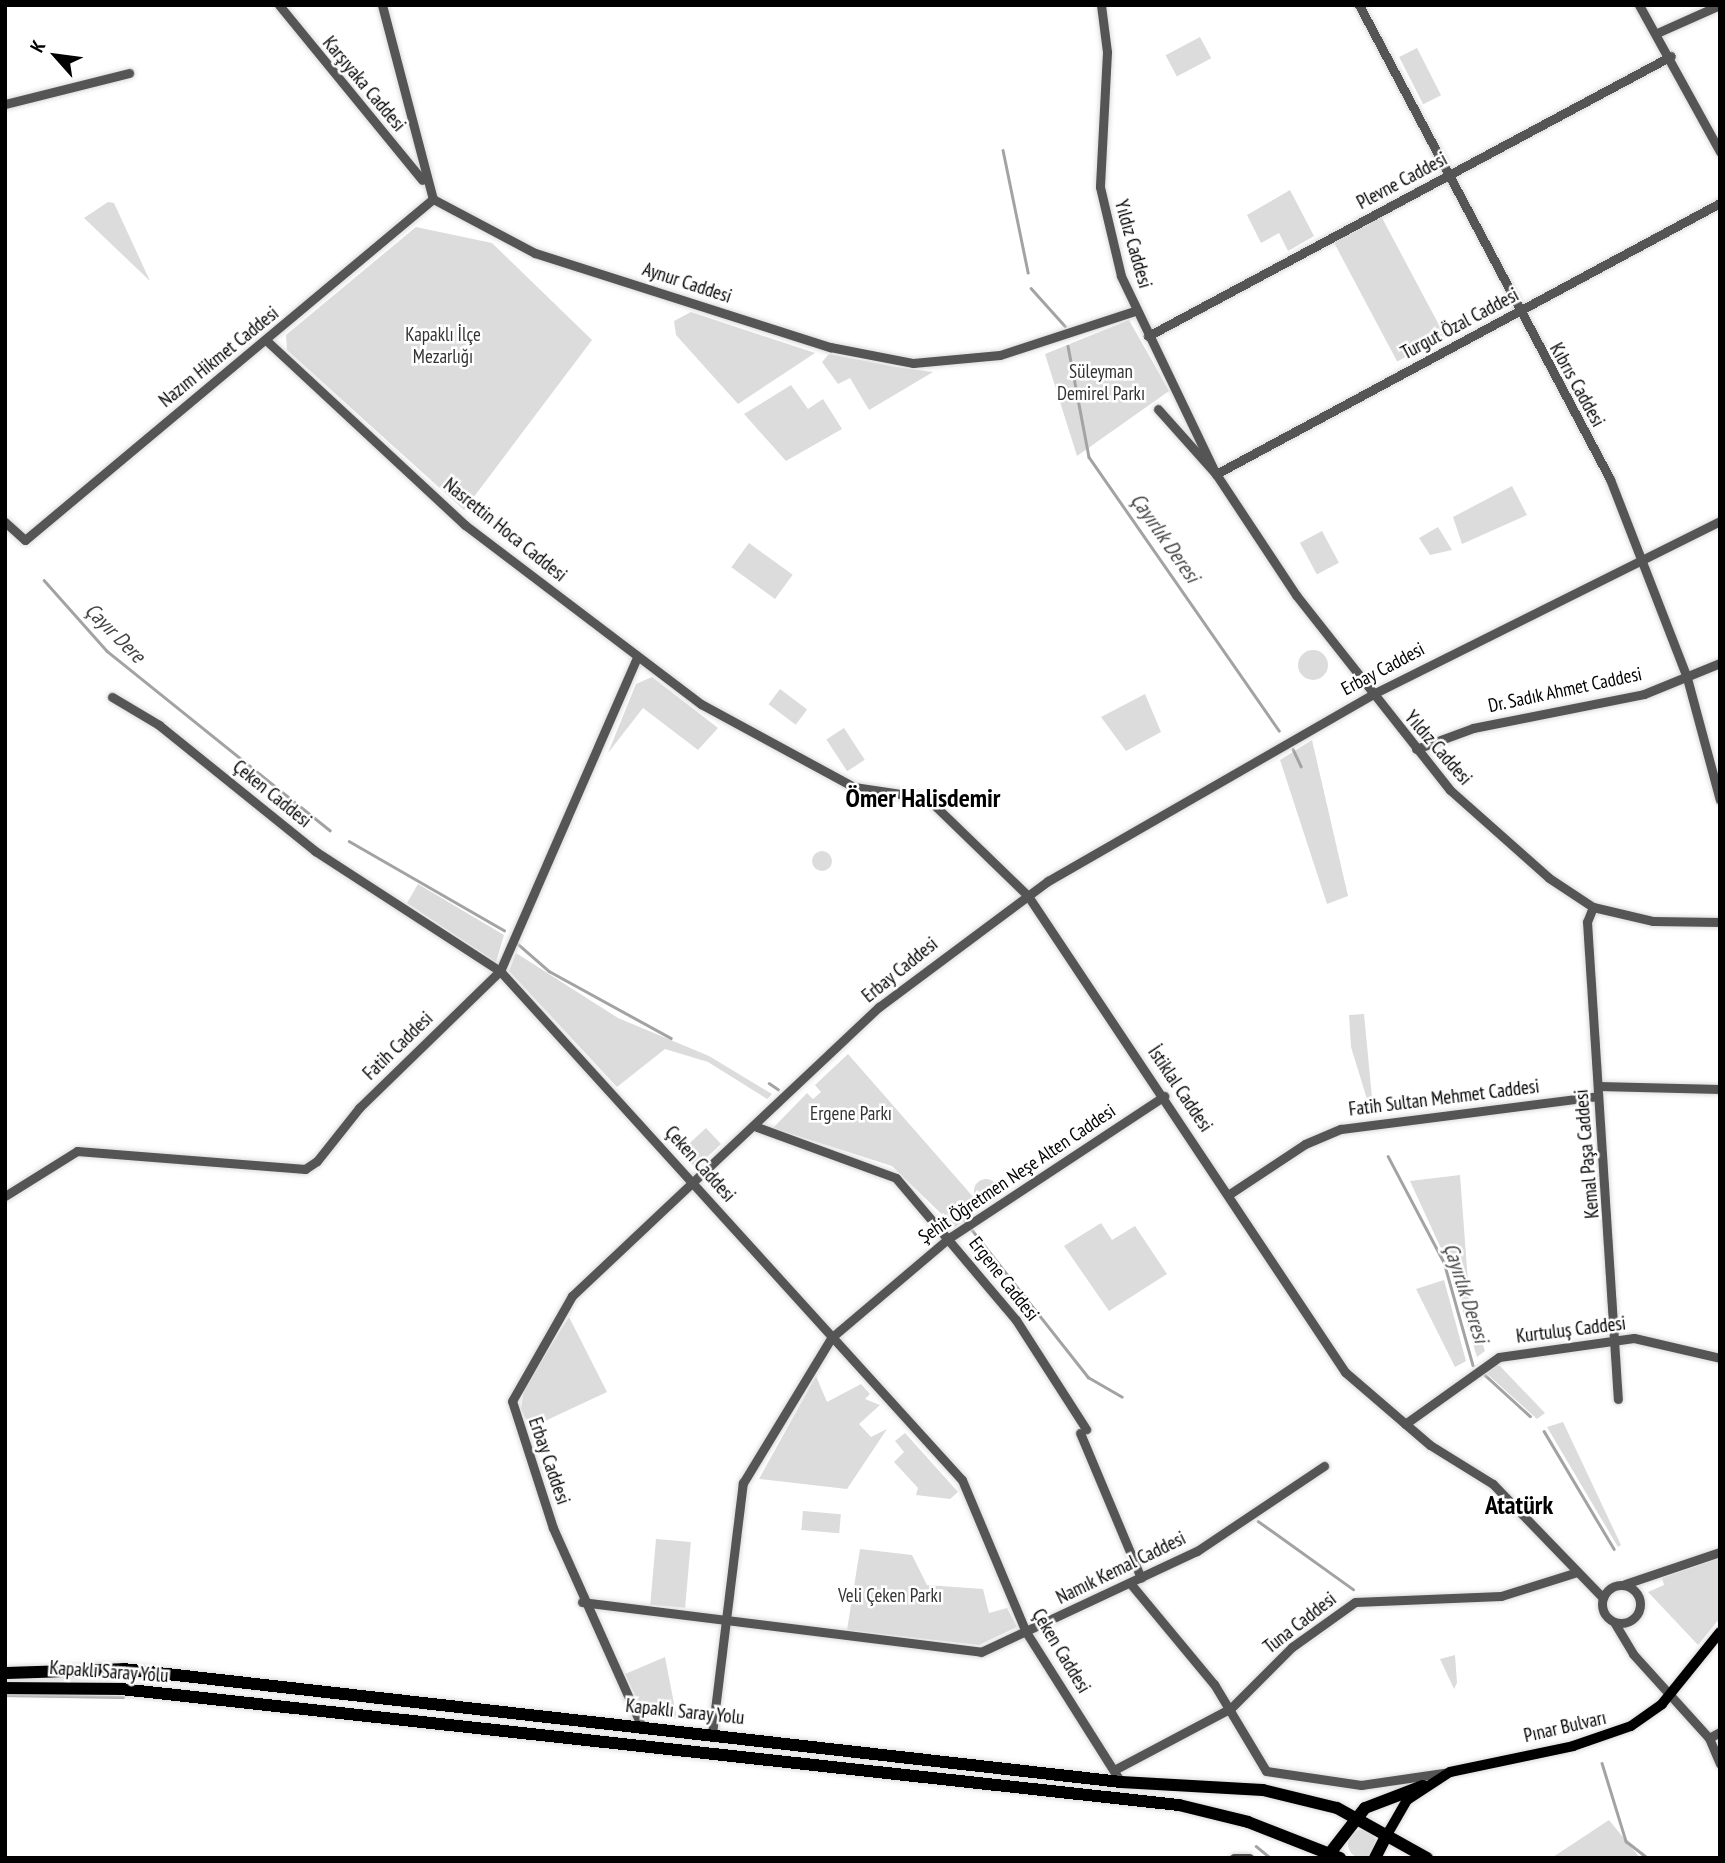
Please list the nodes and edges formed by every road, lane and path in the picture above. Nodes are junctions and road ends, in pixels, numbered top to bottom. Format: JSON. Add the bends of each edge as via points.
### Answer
{"nodes":[{"id":1,"x":279,"y":5,"type":"edge"},
{"id":2,"x":382,"y":5,"type":"edge"},
{"id":3,"x":1101,"y":5,"type":"edge"},
{"id":4,"x":1359,"y":5,"type":"edge"},
{"id":5,"x":1639,"y":5,"type":"edge"},
{"id":6,"x":1720,"y":5,"type":"edge"},
{"id":7,"x":1657,"y":33,"type":"junction"},
{"id":8,"x":1671,"y":57,"type":"junction"},
{"id":9,"x":129,"y":74,"type":"dead end"},
{"id":10,"x":5,"y":104,"type":"edge"},
{"id":11,"x":1720,"y":152,"type":"edge"},
{"id":12,"x":1445,"y":179,"type":"junction"},
{"id":13,"x":424,"y":183,"type":"junction"},
{"id":14,"x":433,"y":199,"type":"junction"},
{"id":15,"x":1720,"y":202,"type":"edge"},
{"id":16,"x":1135,"y":311,"type":"junction"},
{"id":17,"x":1517,"y":314,"type":"junction"},
{"id":18,"x":1148,"y":336,"type":"junction"},
{"id":19,"x":267,"y":341,"type":"junction"},
{"id":20,"x":1158,"y":409,"type":"dead end"},
{"id":21,"x":1216,"y":474,"type":"junction"},
{"id":22,"x":1720,"y":521,"type":"edge"},
{"id":23,"x":5,"y":522,"type":"edge"},
{"id":24,"x":1642,"y":559,"type":"junction"},
{"id":25,"x":637,"y":657,"type":"junction"},
{"id":26,"x":1720,"y":663,"type":"edge"},
{"id":27,"x":1687,"y":678,"type":"junction"},
{"id":28,"x":1371,"y":695,"type":"junction"},
{"id":29,"x":112,"y":697,"type":"dead end"},
{"id":30,"x":701,"y":704,"type":"joint"},
{"id":31,"x":1416,"y":749,"type":"junction"},
{"id":32,"x":1720,"y":800,"type":"edge"},
{"id":33,"x":1028,"y":896,"type":"junction"},
{"id":34,"x":1593,"y":908,"type":"junction"},
{"id":35,"x":1720,"y":922,"type":"edge"},
{"id":36,"x":500,"y":971,"type":"junction"},
{"id":37,"x":1720,"y":1089,"type":"edge"},
{"id":38,"x":1598,"y":1091,"type":"junction"},
{"id":39,"x":1164,"y":1096,"type":"junction"},
{"id":40,"x":757,"y":1127,"type":"junction"},
{"id":41,"x":696,"y":1185,"type":"junction"},
{"id":42,"x":1228,"y":1195,"type":"junction"},
{"id":43,"x":5,"y":1196,"type":"edge"},
{"id":44,"x":949,"y":1238,"type":"junction"},
{"id":45,"x":831,"y":1338,"type":"junction"},
{"id":46,"x":1616,"y":1340,"type":"junction"},
{"id":47,"x":1720,"y":1358,"type":"edge"},
{"id":48,"x":1618,"y":1399,"type":"dead end"},
{"id":49,"x":1405,"y":1424,"type":"junction"},
{"id":50,"x":1324,"y":1466,"type":"dead end"},
{"id":51,"x":1720,"y":1552,"type":"edge"},
{"id":52,"x":1577,"y":1572,"type":"junction"},
{"id":53,"x":1141,"y":1578,"type":"junction"},
{"id":54,"x":1130,"y":1583,"type":"junction"},
{"id":55,"x":1625,"y":1585,"type":"junction"},
{"id":56,"x":1603,"y":1598,"type":"junction"},
{"id":57,"x":582,"y":1602,"type":"junction"},
{"id":58,"x":726,"y":1619,"type":"junction"},
{"id":59,"x":1614,"y":1622,"type":"junction"},
{"id":60,"x":1026,"y":1632,"type":"junction"},
{"id":61,"x":1720,"y":1632,"type":"edge"},
{"id":62,"x":5,"y":1673,"type":"edge"},
{"id":63,"x":5,"y":1688,"type":"edge"},
{"id":64,"x":1669,"y":1696,"type":"junction"},
{"id":65,"x":1231,"y":1708,"type":"junction"},
{"id":66,"x":642,"y":1727,"type":"junction"},
{"id":67,"x":1720,"y":1732,"type":"edge"},
{"id":68,"x":712,"y":1734,"type":"junction"},
{"id":69,"x":1709,"y":1738,"type":"junction"},
{"id":70,"x":1720,"y":1765,"type":"edge"},
{"id":71,"x":1114,"y":1770,"type":"junction"},
{"id":72,"x":1450,"y":1772,"type":"junction"},
{"id":73,"x":1121,"y":1782,"type":"junction"},
{"id":74,"x":1423,"y":1786,"type":"junction"},
{"id":75,"x":1357,"y":1817,"type":"junction"},
{"id":76,"x":1388,"y":1832,"type":"junction"},
{"id":77,"x":1333,"y":1856,"type":"edge"},
{"id":78,"x":1234,"y":1858,"type":"edge"},
{"id":79,"x":1249,"y":1858,"type":"edge"},
{"id":80,"x":1375,"y":1858,"type":"edge"},
{"id":81,"x":1427,"y":1858,"type":"edge"}],
"edges":[{"from":1,"to":13,"type":"street","name":"Karşıyaka Caddesi"},
{"from":2,"to":13,"type":"street"},
{"from":3,"to":16,"type":"street","name":"Yıldız Caddesi","via":[[1107,52],[1100,187]]},
{"from":4,"to":12,"type":"street","name":"Kıbrıs Caddesi"},
{"from":5,"to":7,"type":"street"},
{"from":6,"to":7,"type":"street"},
{"from":7,"to":8,"type":"street"},
{"from":8,"to":11,"type":"street"},
{"from":8,"to":12,"type":"street","name":"Plevne Caddesi"},
{"from":9,"to":10,"type":"street"},
{"from":12,"to":17,"type":"street","name":"Kıbrıs Caddesi"},
{"from":12,"to":18,"type":"street","name":"Plevne Caddesi"},
{"from":13,"to":14,"type":"street"},
{"from":14,"to":16,"type":"street","name":"Aynur Caddesi","via":[[536,253],[830,347],[925,364],[1000,355]]},
{"from":14,"to":19,"type":"street","name":"Nazım Hikmet Caddesi"},
{"from":15,"to":17,"type":"street","name":"Turgut Özal Caddesi"},
{"from":16,"to":18,"type":"street","name":"Yıldız Caddesi"},
{"from":17,"to":21,"type":"street","name":"Turgut Özal Caddesi"},
{"from":17,"to":24,"type":"street","name":"Kıbrıs Caddesi","via":[[1610,479]]},
{"from":18,"to":21,"type":"street","name":"Yıldız Caddesi"},
{"from":19,"to":23,"type":"street","name":"Nazım Hikmet Caddesi","via":[[25,540]]},
{"from":19,"to":25,"type":"street","name":"Nasrettin Hoca Caddesi","via":[[465,525]]},
{"from":20,"to":21,"type":"street","name":"Yıldız Caddesi"},
{"from":21,"to":28,"type":"street","name":"Yıldız Caddesi"},
{"from":22,"to":24,"type":"street","name":"Erbay Caddesi"},
{"from":24,"to":27,"type":"street","name":"Kıbrıs Caddesi"},
{"from":24,"to":28,"type":"street","name":"Erbay Caddesi"},
{"from":25,"to":30,"type":"street","name":"Nasrettin Hoca Caddesi"},
{"from":25,"to":36,"type":"street","name":"Fatih Caddesi"},
{"from":26,"to":27,"type":"street","name":"Dr. Sadık Ahmet Caddesi"},
{"from":27,"to":31,"type":"street","name":"Dr. Sadık Ahmet Caddesi","via":[[1644,694],[1473,727]]},
{"from":27,"to":32,"type":"street","name":"Kıbrıs Caddesi"},
{"from":28,"to":31,"type":"street","name":"Yıldız Caddesi"},
{"from":28,"to":33,"type":"street","name":"Erbay Caddesi"},
{"from":29,"to":36,"type":"street","name":"Çeken Caddesi","via":[[159,725],[315,851]]},
{"from":30,"to":33,"type":"street","name":"İstiklal Caddesi","via":[[854,787],[927,798]]},
{"from":31,"to":34,"type":"street","name":"Yıldız Caddesi","via":[[1492,832]]},
{"from":33,"to":39,"type":"street","name":"İstiklal Caddesi"},
{"from":33,"to":40,"type":"street","name":"Erbay Caddesi","via":[[879,1007]]},
{"from":34,"to":35,"type":"street","name":"Yıldız Caddesi","via":[[1653,921]]},
{"from":34,"to":38,"type":"street","name":"Kemal Paşa Caddesi","via":[[1587,922]]},
{"from":36,"to":41,"type":"street","name":"Çeken Caddesi"},
{"from":36,"to":43,"type":"street","name":"Fatih Caddesi","via":[[305,1169],[77,1151]]},
{"from":37,"to":38,"type":"street","name":"Fatih Sultan Mehmet Caddesi"},
{"from":38,"to":42,"type":"street","name":"Fatih Sultan Mehmet Caddesi","via":[[1361,1125],[1305,1144]]},
{"from":38,"to":46,"type":"street","name":"Kemal Paşa Caddesi"},
{"from":39,"to":42,"type":"street","name":"İstiklal Caddesi"},
{"from":39,"to":44,"type":"street","name":"Şehit Öğretmen Neşe Alten Caddesi"},
{"from":40,"to":41,"type":"street","name":"Erbay Caddesi"},
{"from":40,"to":44,"type":"street","name":"Ergene Caddesi","via":[[890,1173]]},
{"from":41,"to":45,"type":"street","name":"Çeken Caddesi"},
{"from":41,"to":57,"type":"street","name":"Erbay Caddesi","via":[[572,1296],[512,1401]]},
{"from":42,"to":49,"type":"street","name":"İstiklal Caddesi","via":[[1345,1372]]},
{"from":44,"to":45,"type":"street","name":"Şehit Öğretmen Neşe Alten Caddesi"},
{"from":44,"to":53,"type":"street","name":"Ergene Caddesi","via":[[1016,1320],[1083,1431]]},
{"from":45,"to":58,"type":"street","name":"Şehit Öğretmen Neşe Alten Caddesi","via":[[743,1483]]},
{"from":45,"to":60,"type":"street","name":"Çeken Caddesi","via":[[962,1480]]},
{"from":46,"to":47,"type":"street","name":"Kurtuluş Caddesi"},
{"from":46,"to":48,"type":"street","name":"Kemal Paşa Caddesi"},
{"from":46,"to":49,"type":"street","name":"Kurtuluş Caddesi","via":[[1499,1357]]},
{"from":49,"to":52,"type":"street","name":"İstiklal Caddesi","via":[[1493,1484]]},
{"from":50,"to":53,"type":"street","name":"Namık Kemal Caddesi","via":[[1197,1551]]},
{"from":51,"to":55,"type":"street"},
{"from":52,"to":56,"type":"street","name":"İstiklal Caddesi"},
{"from":52,"to":65,"type":"street","name":"Tuna Caddesi","via":[[1501,1596],[1355,1602],[1292,1647]]},
{"from":53,"to":54,"type":"street","name":"Namık Kemal Caddesi"},
{"from":54,"to":60,"type":"street","name":"Namık Kemal Caddesi"},
{"from":54,"to":65,"type":"street"},
{"from":55,"to":56,"type":"street","via":[[1614,1586]]},
{"from":55,"to":59,"type":"street","via":[[1638,1594],[1641,1607],[1630,1622]]},
{"from":56,"to":59,"type":"street","via":[[1603,1611]]},
{"from":57,"to":58,"type":"street","name":"Namık Kemal Caddesi"},
{"from":57,"to":66,"type":"street","name":"Erbay Caddesi"},
{"from":58,"to":60,"type":"street","name":"Namık Kemal Caddesi","via":[[981,1652]]},
{"from":58,"to":68,"type":"street","name":"Şehit Öğretmen Neşe Alten Caddesi"},
{"from":59,"to":64,"type":"street"},
{"from":60,"to":71,"type":"street","name":"Çeken Caddesi"},
{"from":61,"to":64,"type":"main road","name":"Pınar Bulvarı"},
{"from":62,"to":66,"type":"highway","name":"Kapaklı Saray Yolu","via":[[123,1669]]},
{"from":63,"to":77,"type":"highway","name":"Kapaklı Saray Yolu","via":[[121,1689],[1179,1805],[1248,1822]]},
{"from":64,"to":69,"type":"street"},
{"from":64,"to":72,"type":"main road","name":"Pınar Bulvarı","via":[[1610,1736]]},
{"from":65,"to":71,"type":"street","name":"Tuna Caddesi"},
{"from":65,"to":72,"type":"street","via":[[1266,1770],[1361,1785]]},
{"from":66,"to":68,"type":"highway","name":"Kapaklı Saray Yolu"},
{"from":67,"to":69,"type":"street"},
{"from":68,"to":73,"type":"highway","name":"Kapaklı Saray Yolu"},
{"from":69,"to":70,"type":"street"},
{"from":71,"to":73,"type":"street","name":"Çeken Caddesi"},
{"from":72,"to":74,"type":"main road","name":"Pınar Bulvarı"},
{"from":73,"to":75,"type":"highway","name":"Kapaklı Saray Yolu","via":[[1264,1790]]},
{"from":74,"to":75,"type":"highway","via":[[1377,1801]]},
{"from":74,"to":76,"type":"main road"},
{"from":75,"to":76,"type":"highway","name":"Kapaklı Saray Yolu"},
{"from":75,"to":77,"type":"highway"},
{"from":76,"to":80,"type":"highway"},
{"from":76,"to":81,"type":"highway","name":"Kapaklı Saray Yolu"},
{"from":78,"to":79,"type":"street"}]}
